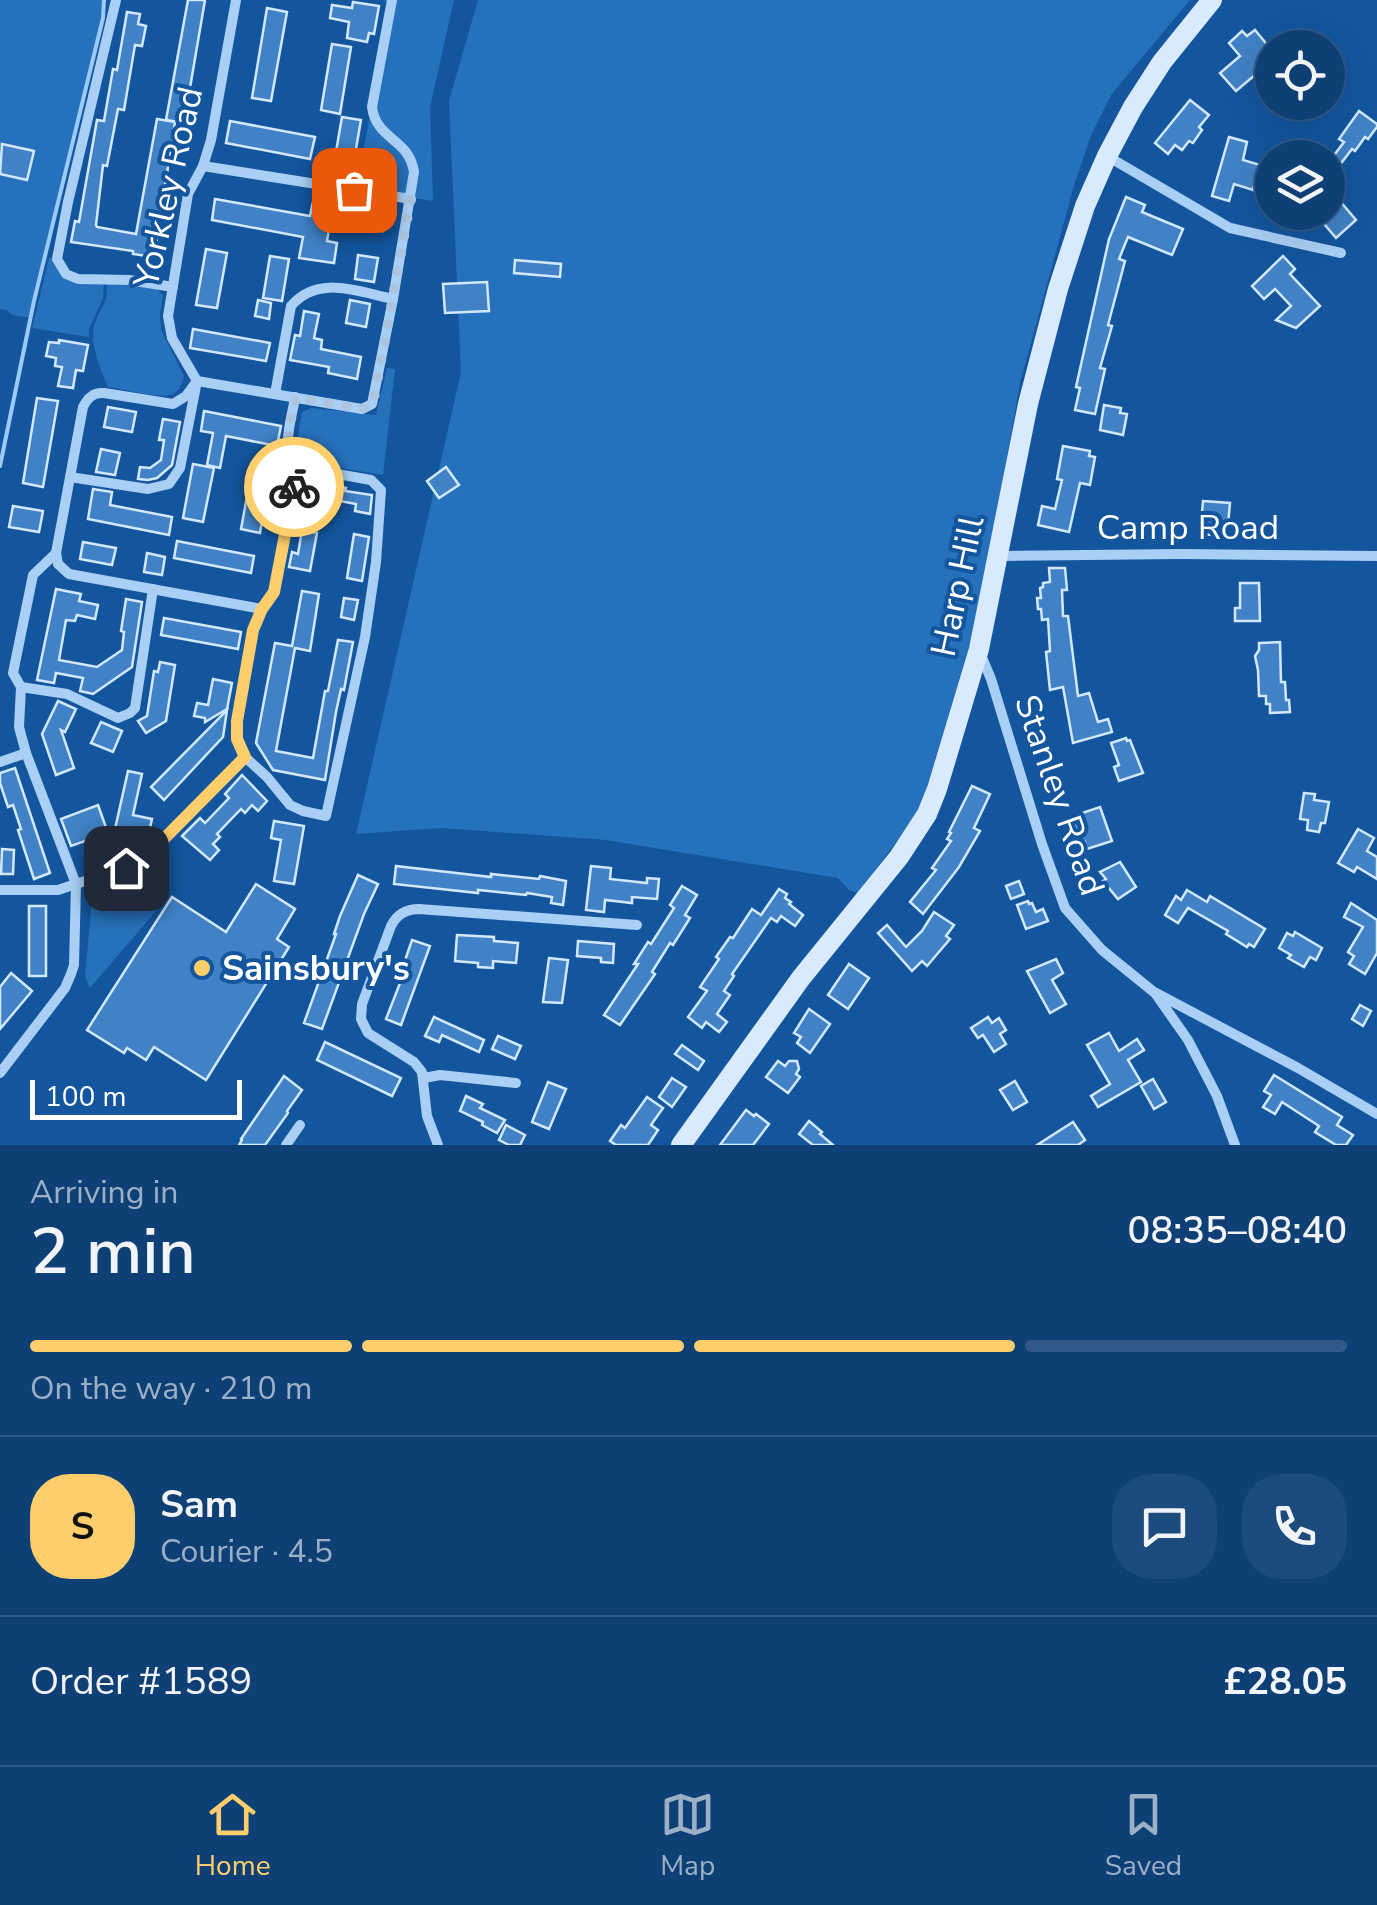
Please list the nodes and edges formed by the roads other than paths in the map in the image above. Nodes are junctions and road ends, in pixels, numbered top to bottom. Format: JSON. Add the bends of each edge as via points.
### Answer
{"nodes":[{"id":1,"x":116,"y":0,"type":"edge"},
{"id":2,"x":236,"y":0,"type":"edge"},
{"id":3,"x":392,"y":0,"type":"edge"},
{"id":4,"x":1212,"y":0,"type":"edge"},
{"id":5,"x":1107,"y":156,"type":"junction"},
{"id":6,"x":203,"y":166,"type":"junction"},
{"id":7,"x":411,"y":199,"type":"junction"},
{"id":8,"x":1341,"y":252,"type":"dead end"},
{"id":9,"x":172,"y":287,"type":"junction"},
{"id":10,"x":393,"y":299,"type":"junction"},
{"id":11,"x":196,"y":380,"type":"junction"},
{"id":12,"x":275,"y":394,"type":"junction"},
{"id":13,"x":296,"y":398,"type":"junction"},
{"id":14,"x":298,"y":467,"type":"junction"},
{"id":15,"x":70,"y":477,"type":"junction"},
{"id":16,"x":56,"y":553,"type":"junction"},
{"id":17,"x":999,"y":556,"type":"junction"},
{"id":18,"x":1377,"y":556,"type":"edge"},
{"id":19,"x":154,"y":589,"type":"junction"},
{"id":20,"x":262,"y":609,"type":"junction"},
{"id":21,"x":979,"y":649,"type":"junction"},
{"id":22,"x":20,"y":688,"type":"junction"},
{"id":23,"x":26,"y":752,"type":"junction"},
{"id":24,"x":245,"y":757,"type":"junction"},
{"id":25,"x":0,"y":762,"type":"edge"},
{"id":26,"x":76,"y":884,"type":"junction"},
{"id":27,"x":0,"y":890,"type":"edge"},
{"id":28,"x":637,"y":925,"type":"dead end"},
{"id":29,"x":1156,"y":993,"type":"junction"},
{"id":30,"x":1201,"y":1016,"type":"junction"},
{"id":31,"x":1184,"y":1034,"type":"junction"},
{"id":32,"x":0,"y":1073,"type":"edge"},
{"id":33,"x":424,"y":1078,"type":"junction"},
{"id":34,"x":516,"y":1083,"type":"dead end"},
{"id":35,"x":1377,"y":1114,"type":"edge"},
{"id":36,"x":300,"y":1126,"type":"dead end"},
{"id":37,"x":286,"y":1145,"type":"edge"},
{"id":38,"x":438,"y":1145,"type":"edge"},
{"id":39,"x":681,"y":1145,"type":"edge"},
{"id":40,"x":1235,"y":1145,"type":"edge"}],
"edges":[{"from":1,"to":9,"type":"street","via":[[58,259],[78,279]]},
{"from":2,"to":6,"type":"street","name":"Yorkley Road"},
{"from":3,"to":7,"type":"street","via":[[372,107],[380,130],[412,158]]},
{"from":4,"to":5,"type":"street","name":"Harp Hill","via":[[1147,84]]},
{"from":5,"to":8,"type":"street","via":[[1230,228]]},
{"from":5,"to":17,"type":"street","name":"Harp Hill","via":[[1042,346]]},
{"from":6,"to":7,"type":"street"},
{"from":6,"to":9,"type":"street","name":"Yorkley Road","via":[[188,194]]},
{"from":7,"to":10,"type":"street"},
{"from":9,"to":11,"type":"street","name":"Yorkley Road","via":[[169,330]]},
{"from":10,"to":12,"type":"street","via":[[330,286],[296,299]]},
{"from":10,"to":13,"type":"street","via":[[368,407]]},
{"from":11,"to":12,"type":"street"},
{"from":11,"to":15,"type":"street","via":[[173,404],[104,393],[89,398]]},
{"from":11,"to":15,"type":"street","via":[[180,468],[168,484],[148,490]]},
{"from":12,"to":13,"type":"street"},
{"from":13,"to":14,"type":"street","via":[[287,448]]},
{"from":14,"to":20,"type":"street","via":[[274,592]]},
{"from":14,"to":24,"type":"street","via":[[366,479],[382,490],[365,637],[326,816],[290,805]]},
{"from":15,"to":16,"type":"street"},
{"from":16,"to":19,"type":"street","via":[[70,574]]},
{"from":16,"to":22,"type":"street","via":[[32,575],[13,672]]},
{"from":17,"to":18,"type":"street","name":"Camp Road"},
{"from":17,"to":21,"type":"street","name":"Harp Hill"},
{"from":19,"to":20,"type":"street"},
{"from":19,"to":22,"type":"street","via":[[130,713],[118,718],[67,694]]},
{"from":20,"to":24,"type":"street","via":[[237,721]]},
{"from":21,"to":29,"type":"street","name":"Stanley Road","via":[[1066,908],[1102,950]]},
{"from":21,"to":39,"type":"street","name":"Harp Hill","via":[[937,789],[918,829]]},
{"from":22,"to":23,"type":"street"},
{"from":23,"to":25,"type":"street"},
{"from":23,"to":26,"type":"street"},
{"from":24,"to":26,"type":"street","via":[[139,864]]},
{"from":26,"to":27,"type":"street"},
{"from":26,"to":32,"type":"street","via":[[71,974]]},
{"from":28,"to":33,"type":"street","via":[[402,912],[361,1019],[368,1033],[414,1062]]},
{"from":29,"to":30,"type":"street"},
{"from":29,"to":31,"type":"street","name":"Stanley Road"},
{"from":30,"to":31,"type":"street"},
{"from":30,"to":35,"type":"street"},
{"from":31,"to":40,"type":"street","name":"Stanley Road"},
{"from":33,"to":34,"type":"street"},
{"from":33,"to":38,"type":"street"},
{"from":36,"to":37,"type":"street"}]}
